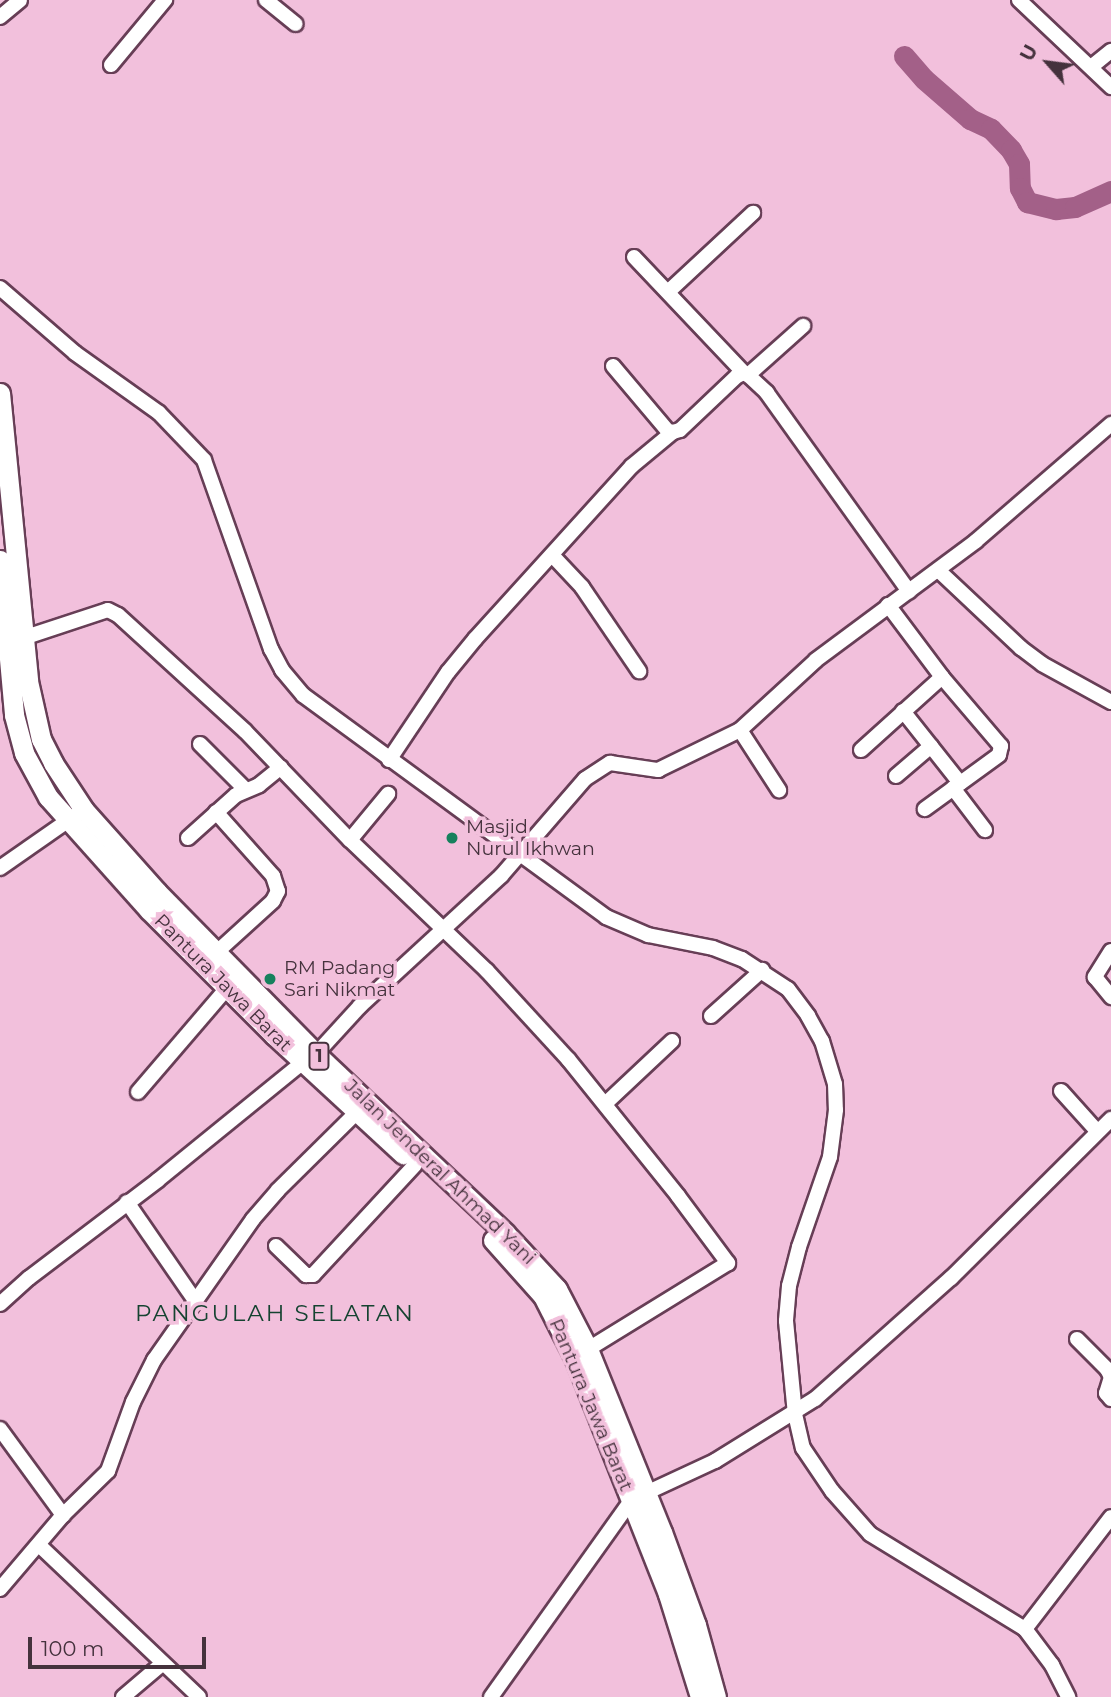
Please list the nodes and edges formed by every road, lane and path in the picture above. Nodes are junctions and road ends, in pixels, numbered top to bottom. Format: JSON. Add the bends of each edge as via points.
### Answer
{"nodes":[{"id":1,"x":20,"y":0,"type":"edge"},
{"id":2,"x":165,"y":0,"type":"edge"},
{"id":3,"x":266,"y":0,"type":"edge"},
{"id":4,"x":1018,"y":0,"type":"edge"},
{"id":5,"x":0,"y":17,"type":"edge"},
{"id":6,"x":296,"y":24,"type":"dead end"},
{"id":7,"x":1111,"y":51,"type":"edge"},
{"id":8,"x":111,"y":65,"type":"dead end"},
{"id":9,"x":1091,"y":67,"type":"junction"},
{"id":10,"x":1111,"y":87,"type":"edge"},
{"id":11,"x":753,"y":213,"type":"dead end"},
{"id":12,"x":634,"y":257,"type":"dead end"},
{"id":13,"x":0,"y":288,"type":"edge"},
{"id":14,"x":669,"y":291,"type":"junction"},
{"id":15,"x":803,"y":326,"type":"dead end"},
{"id":16,"x":612,"y":366,"type":"dead end"},
{"id":17,"x":746,"y":374,"type":"junction"},
{"id":18,"x":0,"y":393,"type":"edge"},
{"id":19,"x":1111,"y":424,"type":"edge"},
{"id":20,"x":673,"y":432,"type":"junction"},
{"id":21,"x":552,"y":555,"type":"junction"},
{"id":22,"x":0,"y":560,"type":"edge"},
{"id":23,"x":938,"y":570,"type":"junction"},
{"id":24,"x":909,"y":591,"type":"junction"},
{"id":25,"x":888,"y":605,"type":"junction"},
{"id":26,"x":23,"y":638,"type":"junction"},
{"id":27,"x":639,"y":671,"type":"dead end"},
{"id":28,"x":942,"y":677,"type":"junction"},
{"id":29,"x":1111,"y":702,"type":"edge"},
{"id":30,"x":902,"y":711,"type":"junction"},
{"id":31,"x":740,"y":730,"type":"junction"},
{"id":32,"x":200,"y":744,"type":"dead end"},
{"id":33,"x":931,"y":746,"type":"junction"},
{"id":34,"x":862,"y":750,"type":"dead end"},
{"id":35,"x":389,"y":760,"type":"junction"},
{"id":36,"x":281,"y":767,"type":"junction"},
{"id":37,"x":896,"y":776,"type":"dead end"},
{"id":38,"x":957,"y":786,"type":"junction"},
{"id":39,"x":246,"y":790,"type":"junction"},
{"id":40,"x":779,"y":790,"type":"dead end"},
{"id":41,"x":388,"y":794,"type":"dead end"},
{"id":42,"x":925,"y":809,"type":"dead end"},
{"id":43,"x":84,"y":810,"type":"junction"},
{"id":44,"x":216,"y":812,"type":"junction"},
{"id":45,"x":67,"y":822,"type":"junction"},
{"id":46,"x":985,"y":830,"type":"dead end"},
{"id":47,"x":188,"y":838,"type":"dead end"},
{"id":48,"x":350,"y":840,"type":"junction"},
{"id":49,"x":520,"y":854,"type":"junction"},
{"id":50,"x":0,"y":868,"type":"edge"},
{"id":51,"x":442,"y":930,"type":"junction"},
{"id":52,"x":1111,"y":951,"type":"edge"},
{"id":53,"x":217,"y":952,"type":"junction"},
{"id":54,"x":762,"y":970,"type":"junction"},
{"id":55,"x":227,"y":988,"type":"junction"},
{"id":56,"x":1111,"y":997,"type":"edge"},
{"id":57,"x":711,"y":1016,"type":"dead end"},
{"id":58,"x":672,"y":1041,"type":"dead end"},
{"id":59,"x":309,"y":1058,"type":"junction"},
{"id":60,"x":1061,"y":1091,"type":"dead end"},
{"id":61,"x":138,"y":1092,"type":"dead end"},
{"id":62,"x":605,"y":1104,"type":"junction"},
{"id":63,"x":356,"y":1113,"type":"junction"},
{"id":64,"x":1111,"y":1119,"type":"edge"},
{"id":65,"x":1097,"y":1131,"type":"junction"},
{"id":66,"x":415,"y":1166,"type":"junction"},
{"id":67,"x":127,"y":1202,"type":"junction"},
{"id":68,"x":276,"y":1246,"type":"dead end"},
{"id":69,"x":194,"y":1299,"type":"junction"},
{"id":70,"x":0,"y":1304,"type":"edge"},
{"id":71,"x":1077,"y":1339,"type":"dead end"},
{"id":72,"x":588,"y":1349,"type":"junction"},
{"id":73,"x":1111,"y":1399,"type":"edge"},
{"id":74,"x":795,"y":1415,"type":"junction"},
{"id":75,"x":0,"y":1429,"type":"edge"},
{"id":76,"x":639,"y":1497,"type":"junction"},
{"id":77,"x":63,"y":1515,"type":"junction"},
{"id":78,"x":1111,"y":1517,"type":"edge"},
{"id":79,"x":40,"y":1546,"type":"junction"},
{"id":80,"x":0,"y":1589,"type":"edge"},
{"id":81,"x":1025,"y":1629,"type":"junction"},
{"id":82,"x":163,"y":1662,"type":"junction"},
{"id":83,"x":123,"y":1697,"type":"edge"},
{"id":84,"x":199,"y":1697,"type":"edge"},
{"id":85,"x":491,"y":1697,"type":"edge"},
{"id":86,"x":700,"y":1697,"type":"edge"},
{"id":87,"x":716,"y":1697,"type":"edge"},
{"id":88,"x":1068,"y":1697,"type":"edge"}],
"edges":[{"from":1,"to":5,"type":"street"},
{"from":2,"to":8,"type":"street"},
{"from":3,"to":6,"type":"street"},
{"from":4,"to":9,"type":"street"},
{"from":7,"to":9,"type":"street"},
{"from":9,"to":10,"type":"street"},
{"from":11,"to":14,"type":"street"},
{"from":12,"to":14,"type":"street"},
{"from":13,"to":35,"type":"street","via":[[75,353],[159,413],[204,460],[261,624],[282,670],[303,695]]},
{"from":14,"to":17,"type":"street"},
{"from":15,"to":17,"type":"street"},
{"from":16,"to":20,"type":"street"},
{"from":17,"to":20,"type":"street","via":[[737,376]]},
{"from":17,"to":24,"type":"street","via":[[766,393]]},
{"from":18,"to":26,"type":"highway","name":"Jalan Jenderal Ahmad Yani","number":"1"},
{"from":19,"to":23,"type":"street"},
{"from":20,"to":21,"type":"street","via":[[632,467]]},
{"from":21,"to":27,"type":"street","via":[[582,587]]},
{"from":21,"to":35,"type":"street","via":[[448,672]]},
{"from":22,"to":45,"type":"highway","name":"Pantura Jawa Barat","number":"1","via":[[18,730],[35,776]]},
{"from":23,"to":24,"type":"street"},
{"from":23,"to":29,"type":"street","via":[[1021,648]]},
{"from":24,"to":25,"type":"street"},
{"from":25,"to":28,"type":"street"},
{"from":25,"to":31,"type":"street","via":[[816,660]]},
{"from":26,"to":36,"type":"street","via":[[113,611]]},
{"from":26,"to":43,"type":"highway","name":"Jalan Jenderal Ahmad Yani","number":"1","via":[[41,739]]},
{"from":28,"to":30,"type":"street"},
{"from":28,"to":38,"type":"street","via":[[1001,746],[999,755]]},
{"from":30,"to":33,"type":"street"},
{"from":30,"to":34,"type":"street"},
{"from":31,"to":40,"type":"street"},
{"from":31,"to":49,"type":"street","via":[[658,770],[617,763],[601,766],[572,792]]},
{"from":32,"to":39,"type":"street"},
{"from":33,"to":37,"type":"street"},
{"from":33,"to":38,"type":"street"},
{"from":35,"to":49,"type":"street"},
{"from":36,"to":39,"type":"street"},
{"from":36,"to":48,"type":"street"},
{"from":38,"to":42,"type":"street"},
{"from":38,"to":46,"type":"street"},
{"from":39,"to":44,"type":"street"},
{"from":41,"to":48,"type":"street"},
{"from":43,"to":45,"type":"street"},
{"from":43,"to":53,"type":"highway","name":"Jalan Jenderal Ahmad Yani","number":"1"},
{"from":44,"to":47,"type":"street"},
{"from":44,"to":53,"type":"street","via":[[273,876],[278,891],[273,901]]},
{"from":45,"to":50,"type":"street"},
{"from":45,"to":55,"type":"highway","name":"Pantura Jawa Barat","number":"1"},
{"from":48,"to":51,"type":"street"},
{"from":49,"to":51,"type":"street","via":[[475,903]]},
{"from":49,"to":54,"type":"street","via":[[628,928],[713,948]]},
{"from":51,"to":59,"type":"street"},
{"from":51,"to":62,"type":"street","via":[[487,971]]},
{"from":52,"to":56,"type":"street","via":[[1095,977]]},
{"from":53,"to":59,"type":"highway","name":"Jalan Jenderal Ahmad Yani","number":"1"},
{"from":54,"to":57,"type":"street"},
{"from":54,"to":74,"type":"street","via":[[788,989],[808,1016],[822,1041],[835,1084],[830,1157],[789,1286],[786,1321]]},
{"from":55,"to":59,"type":"highway","name":"Pantura Jawa Barat","number":"1"},
{"from":55,"to":61,"type":"street"},
{"from":58,"to":62,"type":"street"},
{"from":59,"to":63,"type":"highway","name":"Pantura Jawa Barat","number":"1"},
{"from":59,"to":67,"type":"street"},
{"from":59,"to":72,"type":"highway","name":"Jalan Jenderal Ahmad Yani","number":"1","via":[[542,1270],[570,1308]]},
{"from":60,"to":65,"type":"street"},
{"from":62,"to":72,"type":"street","via":[[727,1264]]},
{"from":63,"to":66,"type":"highway","name":"Pantura Jawa Barat","number":"1"},
{"from":63,"to":69,"type":"street","via":[[278,1190]]},
{"from":64,"to":65,"type":"street"},
{"from":65,"to":74,"type":"street","via":[[951,1278]]},
{"from":66,"to":68,"type":"street","via":[[313,1275],[306,1275]]},
{"from":66,"to":76,"type":"highway","name":"Pantura Jawa Barat","number":"1","via":[[502,1248],[543,1296]]},
{"from":67,"to":69,"type":"street"},
{"from":67,"to":70,"type":"street"},
{"from":69,"to":77,"type":"street","via":[[133,1402],[108,1471]]},
{"from":71,"to":73,"type":"street","via":[[1107,1369],[1111,1377],[1106,1393]]},
{"from":72,"to":76,"type":"highway","name":"Jalan Jenderal Ahmad Yani","number":"1"},
{"from":74,"to":76,"type":"street"},
{"from":74,"to":81,"type":"street","via":[[803,1448],[814,1467],[870,1534]]},
{"from":75,"to":77,"type":"street"},
{"from":76,"to":85,"type":"street"},
{"from":76,"to":86,"type":"highway","name":"Pantura Jawa Barat","number":"1"},
{"from":76,"to":87,"type":"highway","name":"Jalan Jenderal Ahmad Yani","number":"1","via":[[696,1625]]},
{"from":77,"to":79,"type":"street"},
{"from":78,"to":81,"type":"street"},
{"from":79,"to":80,"type":"street"},
{"from":79,"to":82,"type":"street"},
{"from":81,"to":88,"type":"street","via":[[1052,1665]]},
{"from":82,"to":83,"type":"street"},
{"from":82,"to":84,"type":"street"}]}
